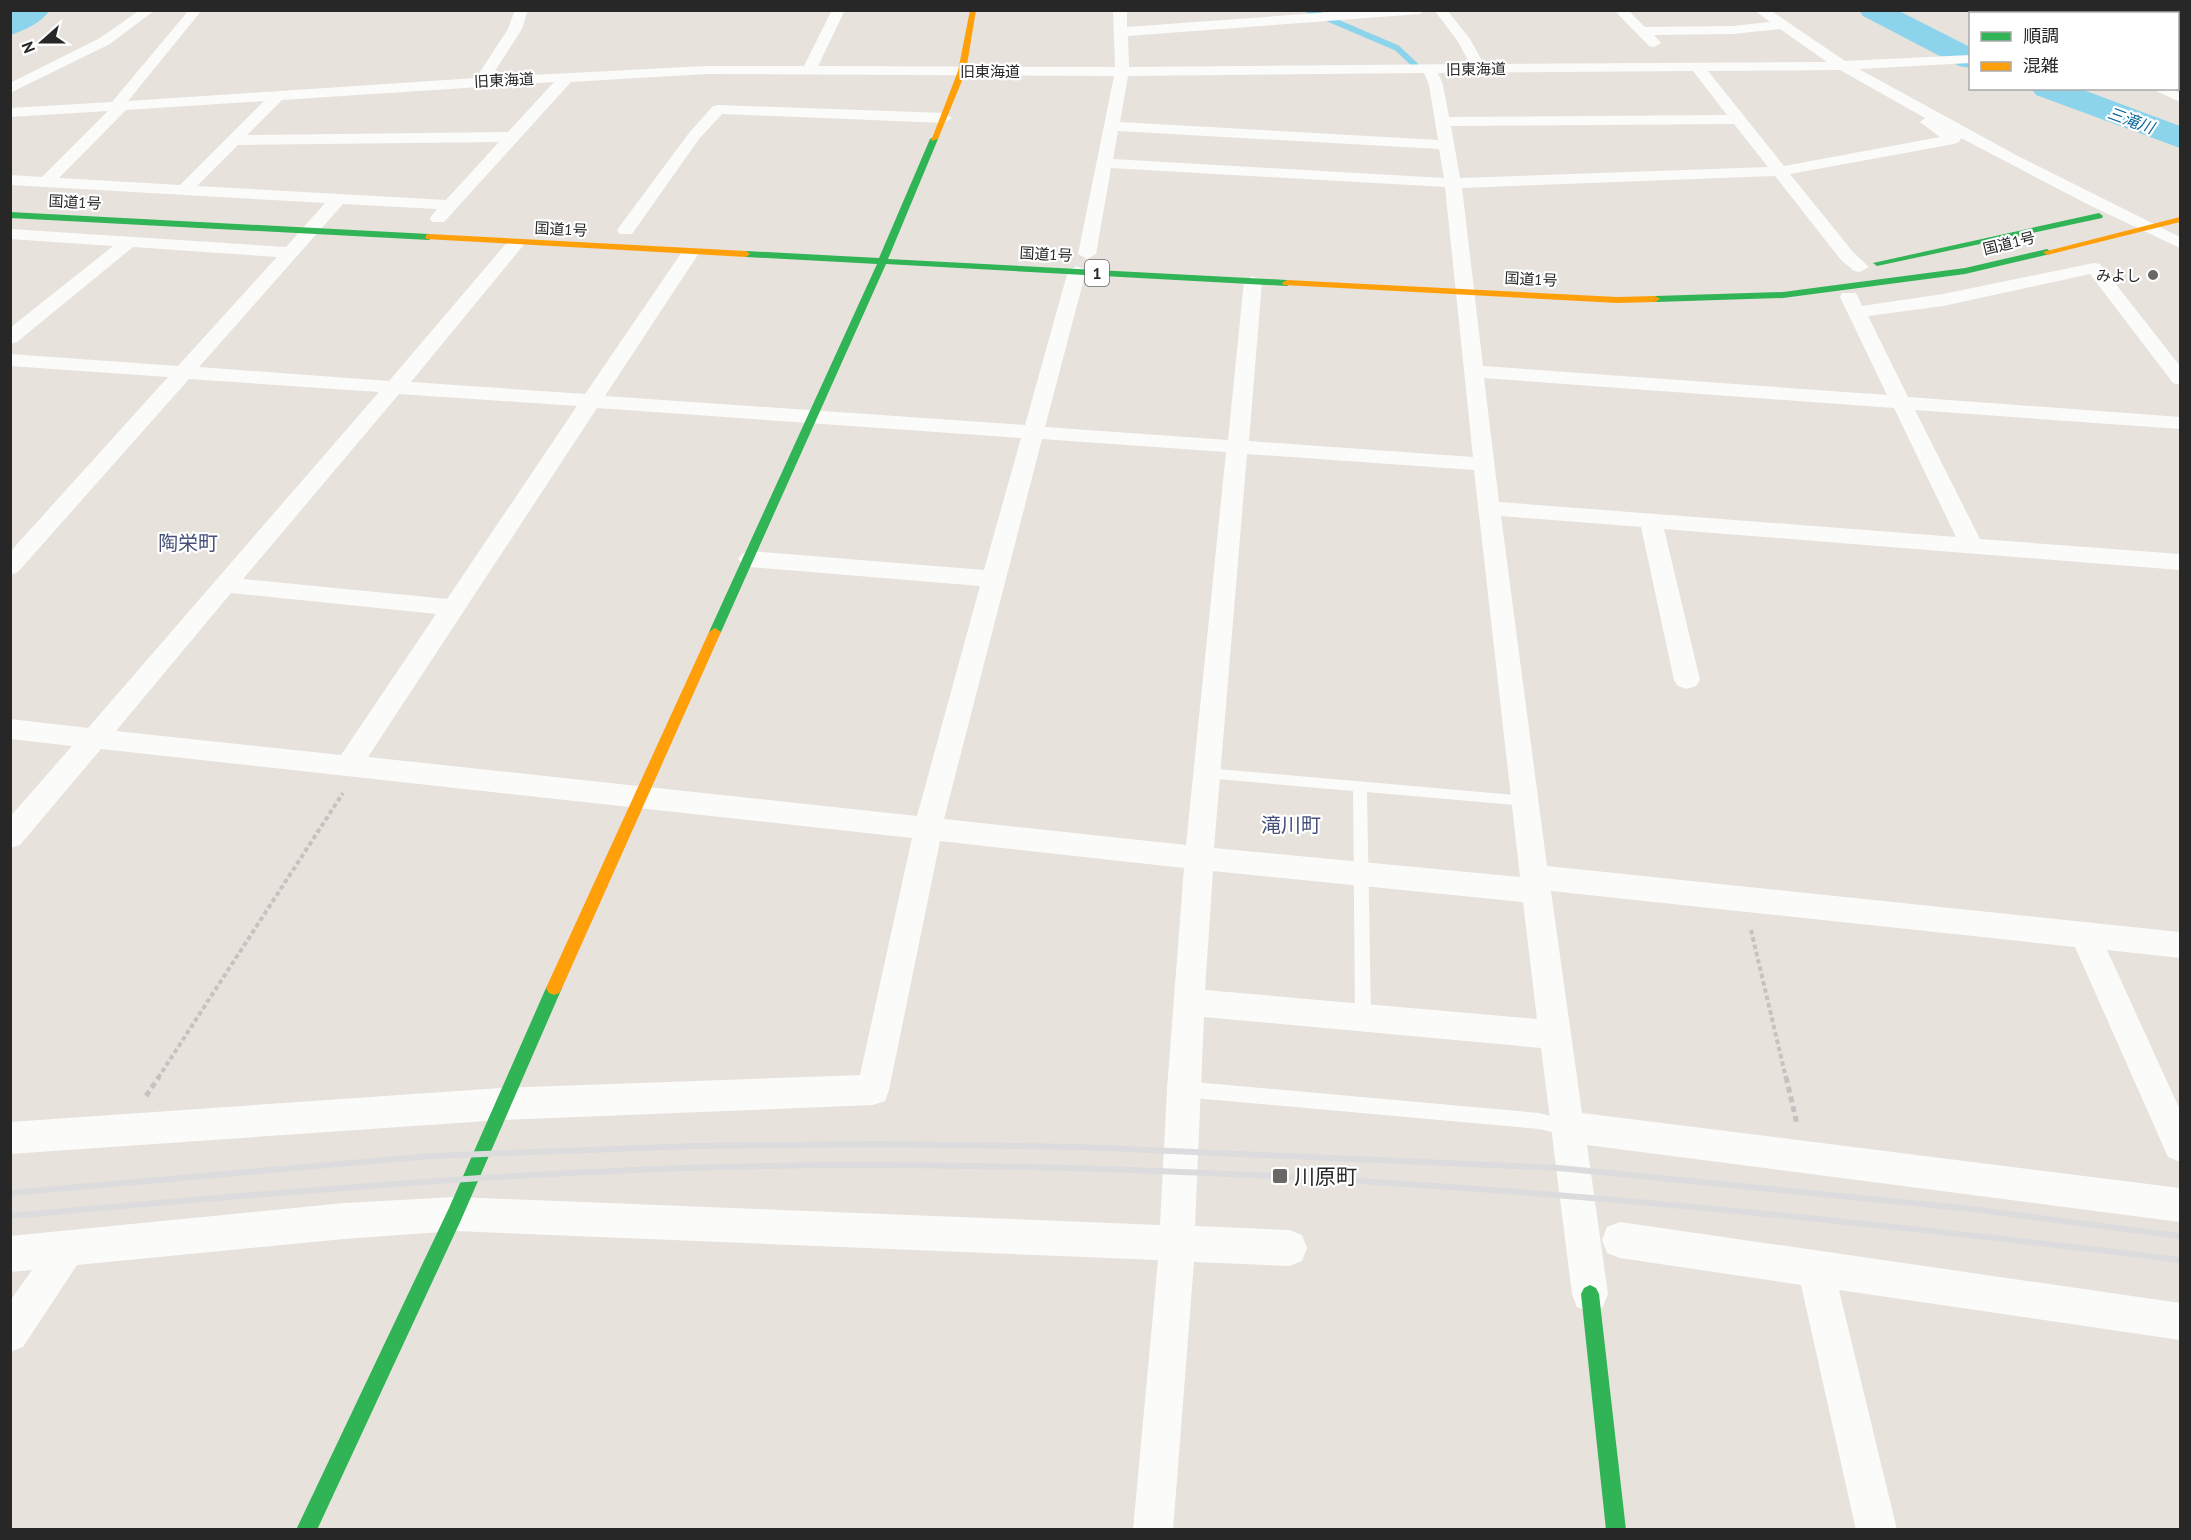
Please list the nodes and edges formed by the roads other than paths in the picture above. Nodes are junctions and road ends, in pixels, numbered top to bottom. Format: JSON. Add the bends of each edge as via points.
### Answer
{"nodes":[{"id":1,"x":149,"y":10,"type":"edge"},
{"id":2,"x":196,"y":10,"type":"edge"},
{"id":3,"x":522,"y":10,"type":"edge"},
{"id":4,"x":839,"y":10,"type":"edge"},
{"id":5,"x":973,"y":10,"type":"edge"},
{"id":6,"x":1120,"y":10,"type":"edge"},
{"id":7,"x":1420,"y":10,"type":"edge"},
{"id":8,"x":1440,"y":10,"type":"edge"},
{"id":9,"x":1620,"y":10,"type":"edge"},
{"id":10,"x":1760,"y":10,"type":"edge"},
{"id":11,"x":1261,"y":16,"type":"edge"},
{"id":12,"x":1784,"y":25,"type":"junction"},
{"id":13,"x":1642,"y":31,"type":"junction"},
{"id":14,"x":1120,"y":32,"type":"junction"},
{"id":15,"x":1969,"y":59,"type":"edge"},
{"id":16,"x":1842,"y":64,"type":"junction"},
{"id":17,"x":1678,"y":66,"type":"junction"},
{"id":18,"x":1696,"y":66,"type":"junction"},
{"id":19,"x":1429,"y":69,"type":"junction"},
{"id":20,"x":1480,"y":69,"type":"junction"},
{"id":21,"x":808,"y":70,"type":"junction"},
{"id":22,"x":962,"y":71,"type":"junction"},
{"id":23,"x":1122,"y":71,"type":"junction"},
{"id":24,"x":567,"y":76,"type":"junction"},
{"id":25,"x":481,"y":82,"type":"junction"},
{"id":26,"x":10,"y":89,"type":"edge"},
{"id":27,"x":2162,"y":90,"type":"edge"},
{"id":28,"x":278,"y":95,"type":"junction"},
{"id":29,"x":2181,"y":98,"type":"edge"},
{"id":30,"x":120,"y":105,"type":"junction"},
{"id":31,"x":10,"y":113,"type":"edge"},
{"id":32,"x":944,"y":118,"type":"junction"},
{"id":33,"x":1739,"y":118,"type":"junction"},
{"id":34,"x":1940,"y":119,"type":"junction"},
{"id":35,"x":1443,"y":122,"type":"junction"},
{"id":36,"x":1112,"y":126,"type":"junction"},
{"id":37,"x":512,"y":137,"type":"junction"},
{"id":38,"x":1954,"y":139,"type":"junction"},
{"id":39,"x":234,"y":140,"type":"junction"},
{"id":40,"x":1447,"y":145,"type":"junction"},
{"id":41,"x":1977,"y":159,"type":"dead end"},
{"id":42,"x":1105,"y":163,"type":"junction"},
{"id":43,"x":1781,"y":171,"type":"junction"},
{"id":44,"x":10,"y":180,"type":"edge"},
{"id":45,"x":46,"y":182,"type":"junction"},
{"id":46,"x":1453,"y":183,"type":"junction"},
{"id":47,"x":184,"y":190,"type":"junction"},
{"id":48,"x":338,"y":198,"type":"junction"},
{"id":49,"x":450,"y":205,"type":"junction"},
{"id":50,"x":2137,"y":208,"type":"dead end"},
{"id":51,"x":2117,"y":213,"type":"junction"},
{"id":52,"x":10,"y":215,"type":"edge"},
{"id":53,"x":345,"y":216,"type":"dead end"},
{"id":54,"x":313,"y":220,"type":"junction"},
{"id":55,"x":430,"y":220,"type":"joint"},
{"id":56,"x":2178,"y":220,"type":"edge"},
{"id":57,"x":459,"y":222,"type":"dead end"},
{"id":58,"x":2147,"y":227,"type":"junction"},
{"id":59,"x":626,"y":230,"type":"dead end"},
{"id":60,"x":10,"y":234,"type":"edge"},
{"id":61,"x":130,"y":241,"type":"junction"},
{"id":62,"x":516,"y":243,"type":"junction"},
{"id":63,"x":2181,"y":243,"type":"edge"},
{"id":64,"x":288,"y":252,"type":"junction"},
{"id":65,"x":690,"y":253,"type":"junction"},
{"id":66,"x":1084,"y":259,"type":"junction"},
{"id":67,"x":882,"y":262,"type":"junction"},
{"id":68,"x":1860,"y":267,"type":"junction"},
{"id":69,"x":1841,"y":279,"type":"junction"},
{"id":70,"x":1464,"y":280,"type":"junction"},
{"id":71,"x":1253,"y":281,"type":"junction"},
{"id":72,"x":1856,"y":312,"type":"junction"},
{"id":73,"x":10,"y":338,"type":"edge"},
{"id":74,"x":10,"y":360,"type":"edge"},
{"id":75,"x":183,"y":371,"type":"junction"},
{"id":76,"x":1474,"y":371,"type":"junction"},
{"id":77,"x":2181,"y":379,"type":"edge"},
{"id":78,"x":393,"y":388,"type":"junction"},
{"id":79,"x":591,"y":402,"type":"junction"},
{"id":80,"x":1903,"y":405,"type":"junction"},
{"id":81,"x":814,"y":418,"type":"junction"},
{"id":82,"x":2181,"y":423,"type":"edge"},
{"id":83,"x":1034,"y":433,"type":"junction"},
{"id":84,"x":1237,"y":447,"type":"junction"},
{"id":85,"x":1484,"y":464,"type":"junction"},
{"id":86,"x":1489,"y":508,"type":"junction"},
{"id":87,"x":1651,"y":521,"type":"junction"},
{"id":88,"x":1972,"y":546,"type":"junction"},
{"id":89,"x":750,"y":559,"type":"junction"},
{"id":90,"x":2181,"y":562,"type":"edge"},
{"id":91,"x":10,"y":567,"type":"edge"},
{"id":92,"x":993,"y":579,"type":"junction"},
{"id":93,"x":226,"y":585,"type":"junction"},
{"id":94,"x":454,"y":608,"type":"junction"},
{"id":95,"x":1687,"y":680,"type":"dead end"},
{"id":96,"x":10,"y":729,"type":"edge"},
{"id":97,"x":95,"y":739,"type":"junction"},
{"id":98,"x":353,"y":766,"type":"junction"},
{"id":99,"x":1206,"y":773,"type":"junction"},
{"id":100,"x":1360,"y":786,"type":"junction"},
{"id":101,"x":641,"y":798,"type":"junction"},
{"id":102,"x":1526,"y":801,"type":"junction"},
{"id":103,"x":928,"y":829,"type":"junction"},
{"id":104,"x":10,"y":837,"type":"edge"},
{"id":105,"x":1198,"y":858,"type":"junction"},
{"id":106,"x":1360,"y":875,"type":"junction"},
{"id":107,"x":1535,"y":884,"type":"junction"},
{"id":108,"x":2085,"y":935,"type":"junction"},
{"id":109,"x":2181,"y":945,"type":"edge"},
{"id":110,"x":1189,"y":1002,"type":"junction"},
{"id":111,"x":1363,"y":1017,"type":"junction"},
{"id":112,"x":1557,"y":1035,"type":"junction"},
{"id":113,"x":1183,"y":1089,"type":"junction"},
{"id":114,"x":501,"y":1104,"type":"junction"},
{"id":115,"x":1568,"y":1127,"type":"junction"},
{"id":116,"x":10,"y":1138,"type":"edge"},
{"id":117,"x":2181,"y":1146,"type":"edge"},
{"id":118,"x":2181,"y":1204,"type":"edge"},
{"id":119,"x":454,"y":1214,"type":"junction"},
{"id":120,"x":1620,"y":1240,"type":"dead end"},
{"id":121,"x":1178,"y":1245,"type":"junction"},
{"id":122,"x":1289,"y":1248,"type":"dead end"},
{"id":123,"x":67,"y":1249,"type":"junction"},
{"id":124,"x":10,"y":1254,"type":"edge"},
{"id":125,"x":1816,"y":1269,"type":"junction"},
{"id":126,"x":1590,"y":1294,"type":"joint"},
{"id":127,"x":2181,"y":1322,"type":"edge"},
{"id":128,"x":10,"y":1334,"type":"edge"},
{"id":129,"x":306,"y":1530,"type":"edge"},
{"id":130,"x":1153,"y":1530,"type":"edge"},
{"id":131,"x":1616,"y":1530,"type":"edge"},
{"id":132,"x":1876,"y":1530,"type":"edge"}],
"edges":[{"from":1,"to":26,"type":"street","via":[[105,42]]},
{"from":2,"to":30,"type":"street"},
{"from":3,"to":25,"type":"street","via":[[515,29]]},
{"from":4,"to":21,"type":"street"},
{"from":5,"to":22,"type":"main road"},
{"from":6,"to":14,"type":"street"},
{"from":7,"to":11,"type":"street","via":[[1310,18]]},
{"from":8,"to":20,"type":"street"},
{"from":9,"to":13,"type":"street"},
{"from":10,"to":12,"type":"street"},
{"from":11,"to":14,"type":"street"},
{"from":12,"to":13,"type":"street"},
{"from":12,"to":16,"type":"street"},
{"from":13,"to":17,"type":"street"},
{"from":14,"to":23,"type":"street"},
{"from":15,"to":16,"type":"street","name":"旧東海道"},
{"from":16,"to":18,"type":"street","name":"旧東海道"},
{"from":16,"to":34,"type":"street"},
{"from":17,"to":18,"type":"street","name":"旧東海道"},
{"from":17,"to":20,"type":"street","name":"旧東海道"},
{"from":18,"to":33,"type":"street"},
{"from":19,"to":20,"type":"street","name":"旧東海道"},
{"from":19,"to":23,"type":"street","name":"旧東海道"},
{"from":19,"to":35,"type":"street"},
{"from":21,"to":22,"type":"street","name":"旧東海道"},
{"from":21,"to":24,"type":"street","name":"旧東海道"},
{"from":22,"to":23,"type":"street","name":"旧東海道"},
{"from":22,"to":32,"type":"main road"},
{"from":23,"to":36,"type":"street"},
{"from":24,"to":25,"type":"street","name":"旧東海道"},
{"from":24,"to":37,"type":"street"},
{"from":25,"to":28,"type":"street","name":"旧東海道"},
{"from":27,"to":29,"type":"street"},
{"from":28,"to":30,"type":"street","name":"旧東海道"},
{"from":28,"to":39,"type":"street"},
{"from":30,"to":31,"type":"street","name":"旧東海道"},
{"from":30,"to":45,"type":"street"},
{"from":32,"to":59,"type":"street","via":[[718,109]]},
{"from":32,"to":67,"type":"main road"},
{"from":33,"to":35,"type":"street"},
{"from":33,"to":43,"type":"street"},
{"from":34,"to":38,"type":"street","via":[[1928,122]]},
{"from":34,"to":51,"type":"street"},
{"from":35,"to":40,"type":"street"},
{"from":36,"to":40,"type":"street"},
{"from":36,"to":42,"type":"street"},
{"from":37,"to":39,"type":"street"},
{"from":37,"to":49,"type":"street"},
{"from":38,"to":41,"type":"street"},
{"from":38,"to":43,"type":"street"},
{"from":39,"to":47,"type":"street"},
{"from":40,"to":46,"type":"street"},
{"from":42,"to":46,"type":"street"},
{"from":42,"to":66,"type":"street"},
{"from":43,"to":46,"type":"street"},
{"from":43,"to":68,"type":"street","via":[[1847,256]]},
{"from":44,"to":45,"type":"street"},
{"from":45,"to":47,"type":"street"},
{"from":46,"to":70,"type":"street"},
{"from":47,"to":48,"type":"street"},
{"from":48,"to":49,"type":"street"},
{"from":48,"to":54,"type":"street"},
{"from":49,"to":55,"type":"street"},
{"from":50,"to":51,"type":"main road","name":"国道1号","number":"1"},
{"from":51,"to":58,"type":"street"},
{"from":51,"to":68,"type":"main road","name":"国道1号","number":"1"},
{"from":52,"to":54,"type":"main road","name":"国道1号","number":"1"},
{"from":53,"to":54,"type":"main road","name":"国道1号","number":"1"},
{"from":54,"to":62,"type":"main road","name":"国道1号","number":"1"},
{"from":54,"to":64,"type":"street"},
{"from":55,"to":57,"type":"main road"},
{"from":56,"to":58,"type":"main road","name":"国道1号","number":"1"},
{"from":58,"to":63,"type":"street"},
{"from":58,"to":69,"type":"main road","name":"国道1号","number":"1","via":[[1965,271]]},
{"from":60,"to":61,"type":"street"},
{"from":61,"to":64,"type":"street"},
{"from":61,"to":73,"type":"street"},
{"from":62,"to":65,"type":"main road","name":"国道1号","number":"1"},
{"from":62,"to":78,"type":"street","via":[[408,375]]},
{"from":64,"to":75,"type":"street"},
{"from":65,"to":67,"type":"main road","name":"国道1号","number":"1"},
{"from":65,"to":79,"type":"street"},
{"from":66,"to":67,"type":"main road","name":"国道1号","number":"1"},
{"from":66,"to":71,"type":"main road","name":"国道1号","number":"1"},
{"from":66,"to":83,"type":"street"},
{"from":67,"to":81,"type":"main road"},
{"from":68,"to":69,"type":"main road","name":"国道1号","number":"1"},
{"from":69,"to":70,"type":"main road","name":"国道1号","number":"1","via":[[1783,295],[1688,300],[1617,300]]},
{"from":69,"to":72,"type":"street"},
{"from":70,"to":71,"type":"main road","name":"国道1号","number":"1"},
{"from":70,"to":76,"type":"street"},
{"from":71,"to":84,"type":"street"},
{"from":72,"to":77,"type":"street","via":[[1943,300],[2094,268]]},
{"from":72,"to":80,"type":"street"},
{"from":74,"to":75,"type":"street"},
{"from":75,"to":78,"type":"street"},
{"from":75,"to":91,"type":"street"},
{"from":76,"to":80,"type":"street"},
{"from":76,"to":85,"type":"street"},
{"from":78,"to":79,"type":"street"},
{"from":78,"to":93,"type":"street"},
{"from":79,"to":81,"type":"street"},
{"from":79,"to":94,"type":"street"},
{"from":80,"to":82,"type":"street"},
{"from":80,"to":88,"type":"street"},
{"from":81,"to":83,"type":"street"},
{"from":81,"to":89,"type":"main road"},
{"from":83,"to":84,"type":"street"},
{"from":83,"to":92,"type":"street"},
{"from":84,"to":85,"type":"street"},
{"from":84,"to":99,"type":"street"},
{"from":85,"to":86,"type":"street"},
{"from":86,"to":87,"type":"street"},
{"from":86,"to":102,"type":"street"},
{"from":87,"to":88,"type":"street"},
{"from":87,"to":95,"type":"street"},
{"from":88,"to":90,"type":"street"},
{"from":89,"to":92,"type":"street"},
{"from":89,"to":101,"type":"main road"},
{"from":92,"to":103,"type":"street"},
{"from":93,"to":94,"type":"street"},
{"from":93,"to":97,"type":"street"},
{"from":94,"to":98,"type":"street"},
{"from":96,"to":97,"type":"street"},
{"from":97,"to":98,"type":"street"},
{"from":97,"to":104,"type":"street"},
{"from":98,"to":101,"type":"street"},
{"from":99,"to":100,"type":"lane"},
{"from":99,"to":105,"type":"street"},
{"from":100,"to":102,"type":"lane"},
{"from":100,"to":106,"type":"lane"},
{"from":101,"to":103,"type":"street"},
{"from":101,"to":114,"type":"main road"},
{"from":102,"to":107,"type":"street"},
{"from":103,"to":105,"type":"street"},
{"from":103,"to":114,"type":"street","via":[[873,1090]]},
{"from":105,"to":106,"type":"street"},
{"from":105,"to":110,"type":"street"},
{"from":106,"to":107,"type":"street"},
{"from":106,"to":111,"type":"lane"},
{"from":107,"to":108,"type":"street","via":[[1743,898]]},
{"from":107,"to":112,"type":"street"},
{"from":108,"to":109,"type":"street"},
{"from":108,"to":117,"type":"street"},
{"from":110,"to":111,"type":"street"},
{"from":110,"to":113,"type":"street"},
{"from":111,"to":112,"type":"street"},
{"from":112,"to":115,"type":"street"},
{"from":113,"to":115,"type":"lane","via":[[1539,1121]]},
{"from":113,"to":121,"type":"street"},
{"from":114,"to":116,"type":"street"},
{"from":114,"to":119,"type":"main road"},
{"from":115,"to":118,"type":"street"},
{"from":115,"to":126,"type":"street"},
{"from":119,"to":121,"type":"street"},
{"from":119,"to":123,"type":"street"},
{"from":119,"to":129,"type":"main road"},
{"from":120,"to":125,"type":"street"},
{"from":121,"to":122,"type":"street"},
{"from":121,"to":130,"type":"street"},
{"from":123,"to":124,"type":"street"},
{"from":123,"to":128,"type":"street"},
{"from":125,"to":127,"type":"street"},
{"from":125,"to":132,"type":"street"},
{"from":126,"to":131,"type":"main road"}]}
